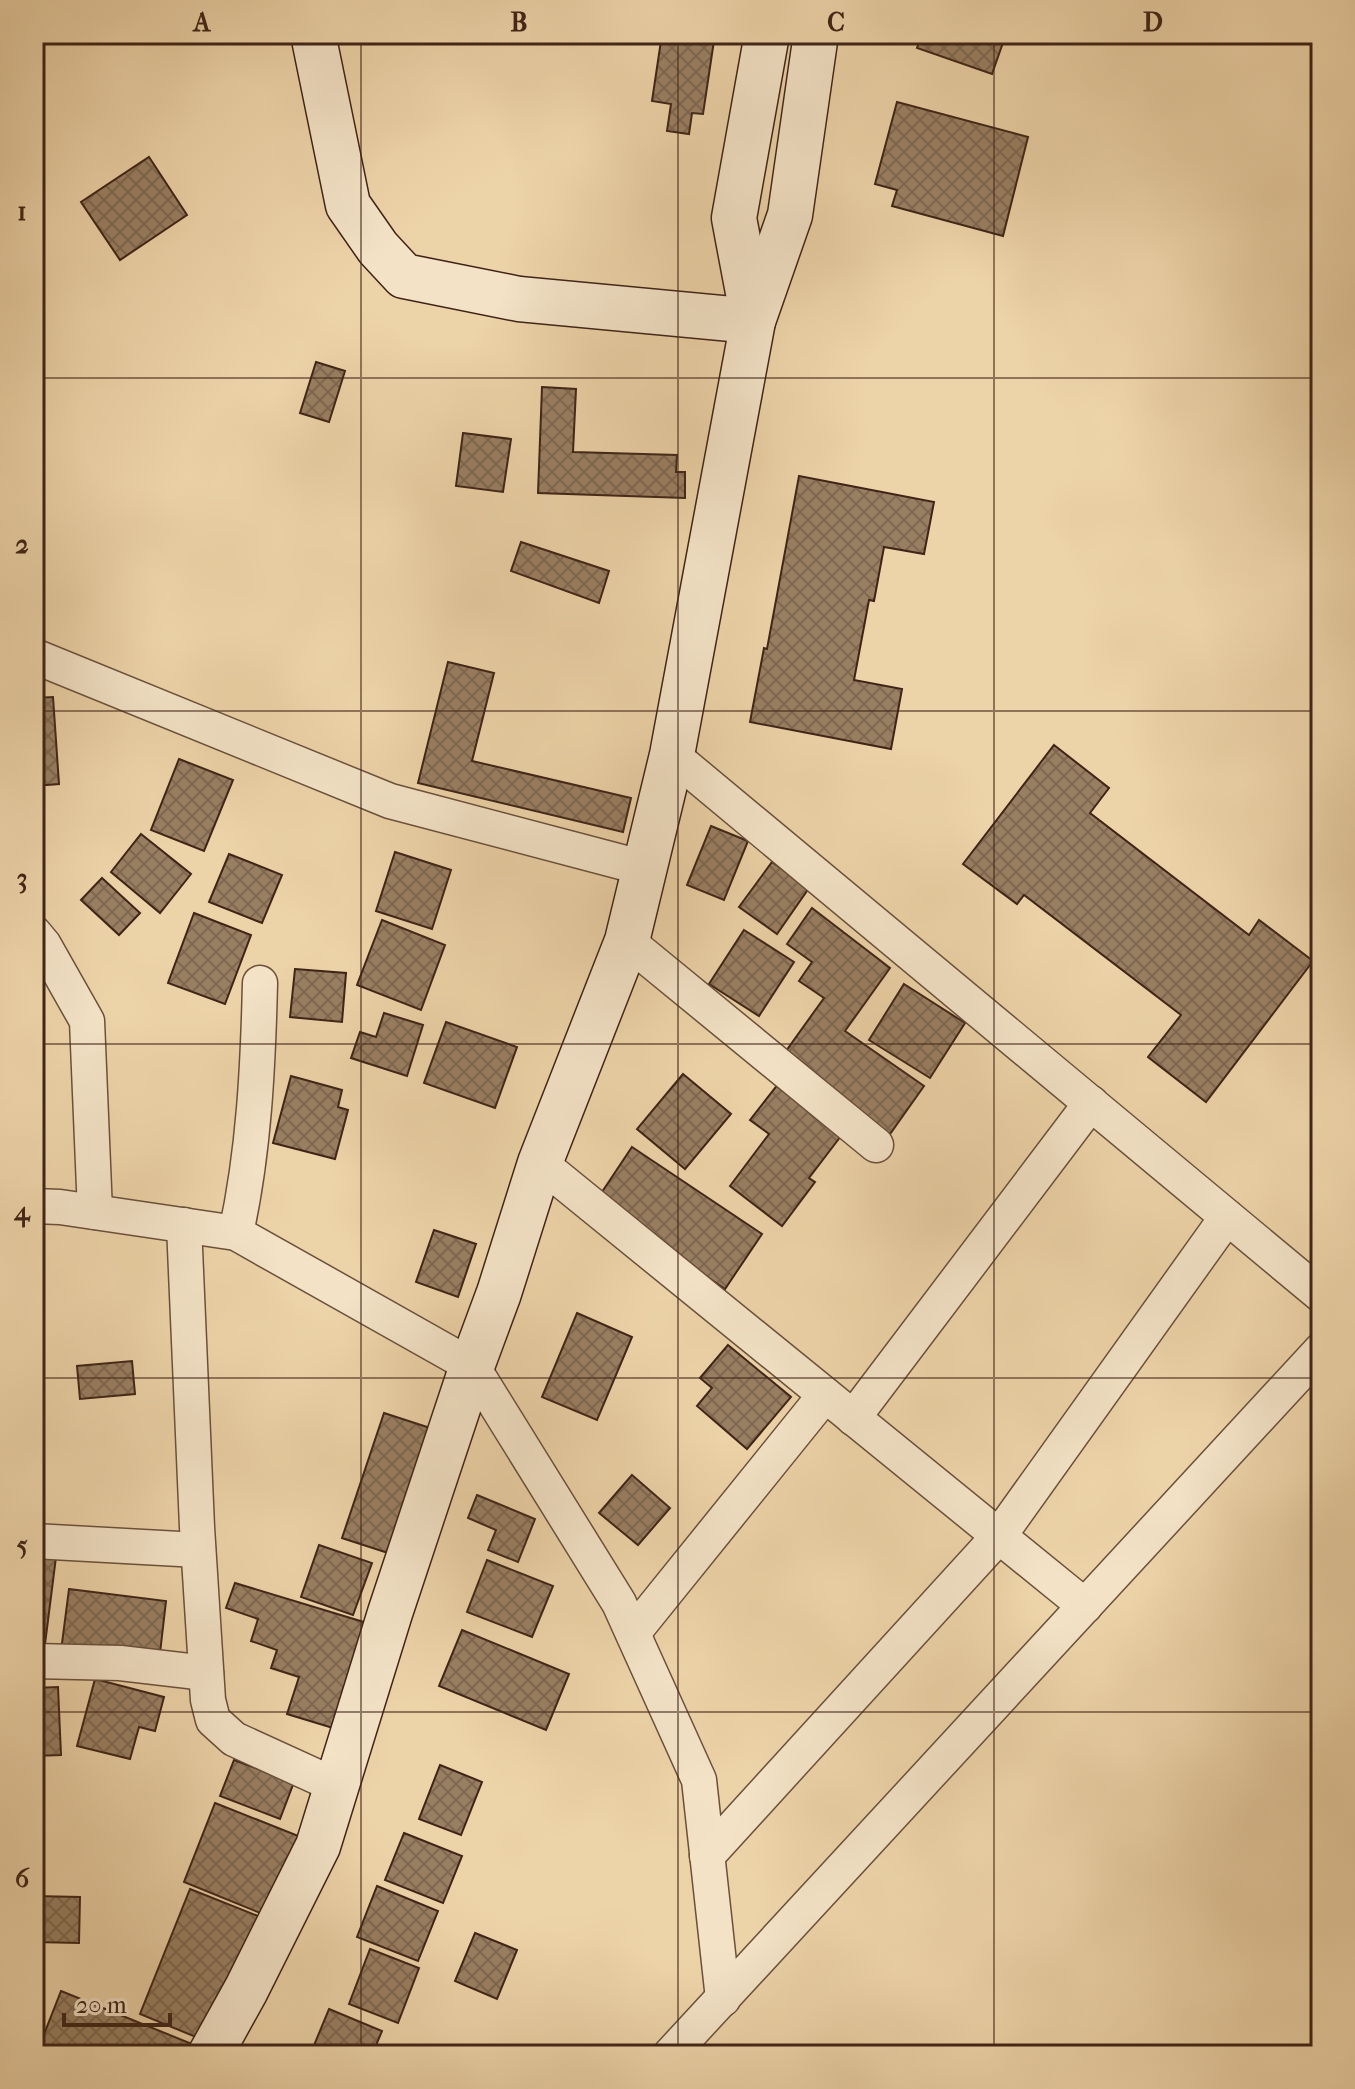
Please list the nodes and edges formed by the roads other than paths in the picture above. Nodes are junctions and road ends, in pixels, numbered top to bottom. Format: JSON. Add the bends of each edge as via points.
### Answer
{"nodes":[{"id":1,"x":313,"y":34,"type":"edge"},
{"id":2,"x":767,"y":34,"type":"edge"},
{"id":3,"x":816,"y":34,"type":"edge"},
{"id":4,"x":753,"y":321,"type":"junction"},
{"id":5,"x":34,"y":656,"type":"edge"},
{"id":6,"x":672,"y":755,"type":"junction"},
{"id":7,"x":644,"y":868,"type":"junction"},
{"id":8,"x":34,"y":933,"type":"edge"},
{"id":9,"x":627,"y":941,"type":"junction"},
{"id":10,"x":260,"y":983,"type":"dead end"},
{"id":11,"x":1091,"y":1103,"type":"junction"},
{"id":12,"x":876,"y":1145,"type":"dead end"},
{"id":13,"x":540,"y":1163,"type":"junction"},
{"id":14,"x":34,"y":1206,"type":"edge"},
{"id":15,"x":95,"y":1212,"type":"junction"},
{"id":16,"x":1227,"y":1217,"type":"junction"},
{"id":17,"x":184,"y":1225,"type":"junction"},
{"id":18,"x":236,"y":1233,"type":"junction"},
{"id":19,"x":1321,"y":1295,"type":"edge"},
{"id":20,"x":1321,"y":1350,"type":"edge"},
{"id":21,"x":472,"y":1366,"type":"junction"},
{"id":22,"x":825,"y":1395,"type":"junction"},
{"id":23,"x":853,"y":1418,"type":"junction"},
{"id":24,"x":999,"y":1536,"type":"junction"},
{"id":25,"x":34,"y":1541,"type":"edge"},
{"id":26,"x":198,"y":1550,"type":"junction"},
{"id":27,"x":1085,"y":1606,"type":"junction"},
{"id":28,"x":633,"y":1633,"type":"junction"},
{"id":29,"x":34,"y":1661,"type":"edge"},
{"id":30,"x":206,"y":1673,"type":"junction"},
{"id":31,"x":337,"y":1786,"type":"junction"},
{"id":32,"x":707,"y":1856,"type":"junction"},
{"id":33,"x":723,"y":1999,"type":"junction"},
{"id":34,"x":210,"y":2055,"type":"edge"},
{"id":35,"x":670,"y":2055,"type":"edge"}],
"edges":[{"from":1,"to":4,"type":"main road","via":[[348,205],[404,276],[519,299]]},
{"from":2,"to":4,"type":"main road","via":[[734,218]]},
{"from":3,"to":4,"type":"main road","via":[[790,215]]},
{"from":4,"to":6,"type":"main road"},
{"from":5,"to":7,"type":"street","via":[[390,801]]},
{"from":6,"to":7,"type":"main road"},
{"from":6,"to":11,"type":"street"},
{"from":7,"to":9,"type":"main road"},
{"from":8,"to":15,"type":"street","via":[[87,1021]]},
{"from":9,"to":12,"type":"street"},
{"from":9,"to":13,"type":"main road"},
{"from":10,"to":18,"type":"street","via":[[254,1101]]},
{"from":11,"to":16,"type":"street"},
{"from":11,"to":23,"type":"street"},
{"from":13,"to":21,"type":"main road"},
{"from":13,"to":22,"type":"street"},
{"from":14,"to":15,"type":"street"},
{"from":15,"to":17,"type":"street"},
{"from":16,"to":19,"type":"street"},
{"from":16,"to":24,"type":"street"},
{"from":17,"to":18,"type":"street"},
{"from":17,"to":26,"type":"street"},
{"from":18,"to":21,"type":"street"},
{"from":20,"to":27,"type":"street"},
{"from":21,"to":28,"type":"street"},
{"from":21,"to":31,"type":"main road"},
{"from":22,"to":23,"type":"street"},
{"from":22,"to":28,"type":"street"},
{"from":23,"to":24,"type":"street"},
{"from":24,"to":27,"type":"street"},
{"from":24,"to":32,"type":"street"},
{"from":25,"to":26,"type":"street"},
{"from":26,"to":30,"type":"street"},
{"from":27,"to":33,"type":"street"},
{"from":28,"to":32,"type":"street","via":[[699,1780]]},
{"from":29,"to":30,"type":"street"},
{"from":30,"to":31,"type":"street","via":[[213,1720],[234,1739]]},
{"from":31,"to":34,"type":"main road","via":[[318,1846]]},
{"from":32,"to":33,"type":"street"},
{"from":33,"to":35,"type":"street"}]}
